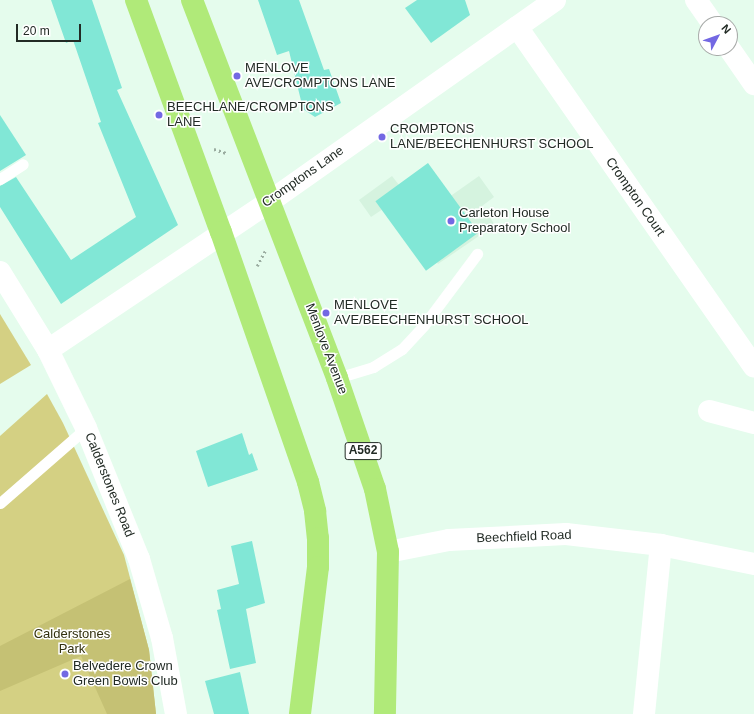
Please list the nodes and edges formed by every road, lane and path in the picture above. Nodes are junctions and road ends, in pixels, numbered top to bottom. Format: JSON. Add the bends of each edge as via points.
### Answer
{"nodes":[{"id":1,"x":136,"y":0,"type":"edge"},
{"id":2,"x":192,"y":0,"type":"edge"},
{"id":3,"x":555,"y":0,"type":"edge"},
{"id":4,"x":696,"y":0,"type":"edge"},
{"id":5,"x":707,"y":16,"type":"edge"},
{"id":6,"x":517,"y":28,"type":"junction"},
{"id":7,"x":735,"y":56,"type":"edge"},
{"id":8,"x":754,"y":84,"type":"edge"},
{"id":9,"x":23,"y":164,"type":"dead end"},
{"id":10,"x":0,"y":179,"type":"edge"},
{"id":11,"x":269,"y":202,"type":"junction"},
{"id":12,"x":222,"y":232,"type":"junction"},
{"id":13,"x":268,"y":244,"type":"dead end"},
{"id":14,"x":477,"y":254,"type":"dead end"},
{"id":15,"x":256,"y":268,"type":"dead end"},
{"id":16,"x":0,"y":272,"type":"edge"},
{"id":17,"x":48,"y":350,"type":"junction"},
{"id":18,"x":754,"y":367,"type":"edge"},
{"id":19,"x":337,"y":378,"type":"junction"},
{"id":20,"x":709,"y":411,"type":"dead end"},
{"id":21,"x":754,"y":423,"type":"edge"},
{"id":22,"x":86,"y":428,"type":"junction"},
{"id":23,"x":0,"y":503,"type":"edge"},
{"id":24,"x":661,"y":545,"type":"junction"},
{"id":25,"x":388,"y":552,"type":"junction"},
{"id":26,"x":754,"y":564,"type":"edge"},
{"id":27,"x":176,"y":714,"type":"edge"},
{"id":28,"x":300,"y":714,"type":"edge"},
{"id":29,"x":385,"y":714,"type":"edge"},
{"id":30,"x":644,"y":714,"type":"edge"}],
"edges":[{"from":1,"to":12,"type":"highway"},
{"from":2,"to":11,"type":"highway","name":"Menlove Avenue","number":"A562"},
{"from":3,"to":6,"type":"street","name":"Cromptons Lane"},
{"from":4,"to":5,"type":"street"},
{"from":6,"to":11,"type":"street","name":"Cromptons Lane"},
{"from":6,"to":18,"type":"street","name":"Crompton Court"},
{"from":7,"to":8,"type":"street"},
{"from":9,"to":10,"type":"lane"},
{"from":11,"to":12,"type":"street","name":"Cromptons Lane"},
{"from":11,"to":19,"type":"highway","name":"Menlove Avenue","number":"A562"},
{"from":12,"to":17,"type":"street","name":"Cromptons Lane"},
{"from":12,"to":28,"type":"highway","via":[[308,482],[315,511],[318,567]]},
{"from":13,"to":15,"type":"path"},
{"from":14,"to":19,"type":"lane","via":[[424,325],[402,349],[373,367]]},
{"from":16,"to":17,"type":"street","name":"Calderstones Road"},
{"from":17,"to":22,"type":"street","name":"Calderstones Road"},
{"from":19,"to":25,"type":"highway","name":"Menlove Avenue","number":"A562","via":[[373,482]]},
{"from":20,"to":21,"type":"street"},
{"from":22,"to":23,"type":"lane"},
{"from":22,"to":27,"type":"street","name":"Calderstones Road","via":[[139,558],[162,638]]},
{"from":24,"to":25,"type":"street","name":"Beechfield Road","via":[[566,534],[449,540]]},
{"from":24,"to":26,"type":"street","name":"Beechfield Road"},
{"from":24,"to":30,"type":"street"},
{"from":25,"to":29,"type":"highway","name":"Menlove Avenue","number":"A562"}]}
